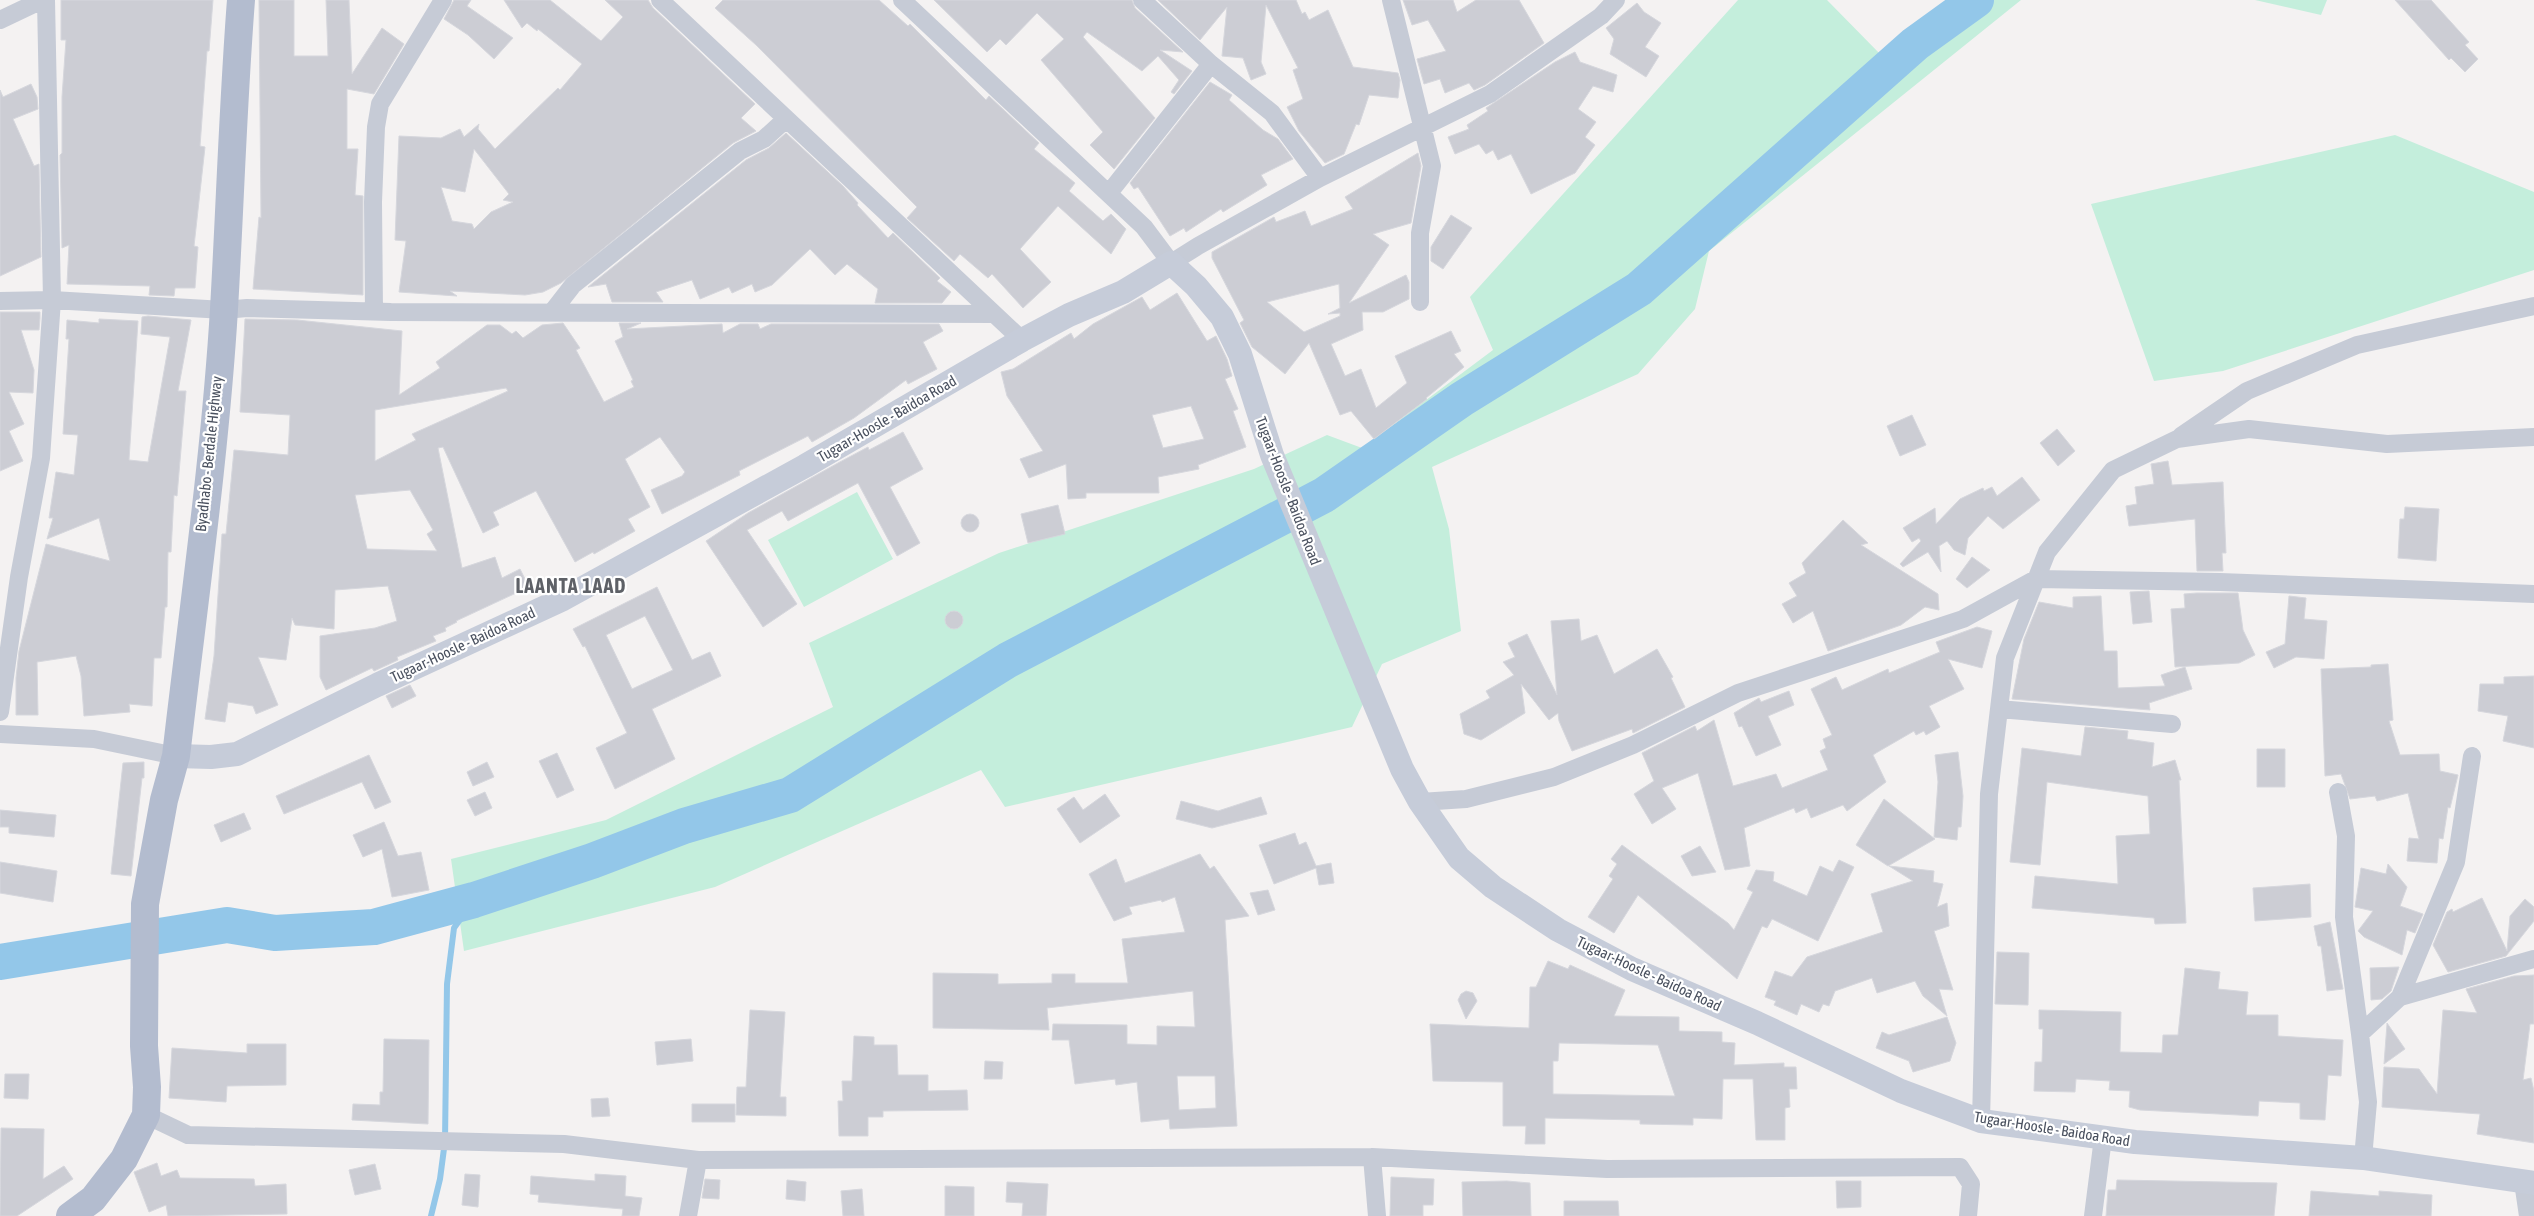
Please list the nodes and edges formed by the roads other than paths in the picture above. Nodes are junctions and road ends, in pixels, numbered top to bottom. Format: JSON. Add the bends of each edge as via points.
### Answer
{"nodes":[{"id":1,"x":44,"y":0,"type":"edge"},
{"id":2,"x":241,"y":0,"type":"edge"},
{"id":3,"x":443,"y":0,"type":"edge"},
{"id":4,"x":660,"y":0,"type":"edge"},
{"id":5,"x":902,"y":0,"type":"edge"},
{"id":6,"x":1142,"y":0,"type":"edge"},
{"id":7,"x":1391,"y":0,"type":"edge"},
{"id":8,"x":1616,"y":0,"type":"edge"},
{"id":9,"x":0,"y":20,"type":"edge"},
{"id":10,"x":1211,"y":64,"type":"junction"},
{"id":11,"x":786,"y":119,"type":"junction"},
{"id":12,"x":1424,"y":127,"type":"junction"},
{"id":13,"x":1320,"y":178,"type":"junction"},
{"id":14,"x":1109,"y":193,"type":"junction"},
{"id":15,"x":1171,"y":263,"type":"junction"},
{"id":16,"x":0,"y":300,"type":"edge"},
{"id":17,"x":52,"y":300,"type":"junction"},
{"id":18,"x":1420,"y":302,"type":"dead end"},
{"id":19,"x":2534,"y":306,"type":"edge"},
{"id":20,"x":224,"y":310,"type":"junction"},
{"id":21,"x":374,"y":311,"type":"junction"},
{"id":22,"x":552,"y":312,"type":"junction"},
{"id":23,"x":994,"y":314,"type":"junction"},
{"id":24,"x":1022,"y":340,"type":"junction"},
{"id":25,"x":2534,"y":438,"type":"edge"},
{"id":26,"x":2177,"y":440,"type":"junction"},
{"id":27,"x":2036,"y":579,"type":"junction"},
{"id":28,"x":2534,"y":594,"type":"edge"},
{"id":29,"x":1999,"y":709,"type":"junction"},
{"id":30,"x":0,"y":712,"type":"edge"},
{"id":31,"x":2172,"y":724,"type":"dead end"},
{"id":32,"x":0,"y":734,"type":"edge"},
{"id":33,"x":176,"y":756,"type":"junction"},
{"id":34,"x":2472,"y":756,"type":"dead end"},
{"id":35,"x":2338,"y":792,"type":"dead end"},
{"id":36,"x":1420,"y":802,"type":"junction"},
{"id":37,"x":2534,"y":959,"type":"edge"},
{"id":38,"x":2400,"y":997,"type":"junction"},
{"id":39,"x":2360,"y":1034,"type":"junction"},
{"id":40,"x":146,"y":1115,"type":"junction"},
{"id":41,"x":1981,"y":1121,"type":"junction"},
{"id":42,"x":2103,"y":1138,"type":"junction"},
{"id":43,"x":1372,"y":1157,"type":"junction"},
{"id":44,"x":2363,"y":1158,"type":"junction"},
{"id":45,"x":698,"y":1160,"type":"junction"},
{"id":46,"x":2529,"y":1182,"type":"edge"},
{"id":47,"x":70,"y":1216,"type":"edge"},
{"id":48,"x":688,"y":1216,"type":"edge"},
{"id":49,"x":1377,"y":1216,"type":"edge"},
{"id":50,"x":1968,"y":1216,"type":"edge"},
{"id":51,"x":2093,"y":1216,"type":"edge"},
{"id":52,"x":2528,"y":1216,"type":"edge"}],
"edges":[{"from":1,"to":9,"type":"street"},
{"from":1,"to":17,"type":"street"},
{"from":2,"to":20,"type":"main road","name":"Byadhabo - Berdale Highway"},
{"from":3,"to":21,"type":"street","via":[[380,104],[373,202]]},
{"from":4,"to":11,"type":"street"},
{"from":5,"to":14,"type":"street"},
{"from":6,"to":10,"type":"street"},
{"from":7,"to":12,"type":"street"},
{"from":8,"to":12,"type":"street","via":[[1601,16],[1490,94]]},
{"from":10,"to":13,"type":"street","via":[[1272,112]]},
{"from":10,"to":14,"type":"street"},
{"from":11,"to":22,"type":"street","via":[[764,139],[740,151],[574,285]]},
{"from":11,"to":23,"type":"street"},
{"from":12,"to":13,"type":"street"},
{"from":12,"to":18,"type":"street","via":[[1432,166],[1420,233]]},
{"from":13,"to":15,"type":"street"},
{"from":14,"to":15,"type":"street","via":[[1144,227]]},
{"from":15,"to":24,"type":"main road","name":"Tugaar-Hoosle - Baidoa Road","via":[[1123,292]]},
{"from":15,"to":36,"type":"main road","name":"Tugaar-Hoosle - Baidoa Road","via":[[1222,317],[1240,354],[1272,455],[1402,769]]},
{"from":16,"to":17,"type":"street"},
{"from":17,"to":20,"type":"street"},
{"from":17,"to":30,"type":"street","via":[[41,458],[19,577]]},
{"from":19,"to":26,"type":"street","via":[[2357,344],[2247,391]]},
{"from":20,"to":21,"type":"street"},
{"from":20,"to":33,"type":"main road","name":"Byadhabo - Berdale Highway"},
{"from":21,"to":22,"type":"street"},
{"from":22,"to":23,"type":"street"},
{"from":23,"to":24,"type":"street"},
{"from":24,"to":33,"type":"main road","name":"Tugaar-Hoosle - Baidoa Road","via":[[804,466],[563,599],[237,754]]},
{"from":25,"to":26,"type":"street","via":[[2386,444],[2249,429]]},
{"from":26,"to":27,"type":"street","via":[[2113,470],[2047,552]]},
{"from":27,"to":28,"type":"street","via":[[2220,582]]},
{"from":27,"to":29,"type":"street","via":[[2005,658]]},
{"from":27,"to":36,"type":"street","via":[[1963,618],[1738,693],[1633,745],[1554,777],[1466,799]]},
{"from":29,"to":31,"type":"street"},
{"from":29,"to":41,"type":"street","via":[[1989,794]]},
{"from":32,"to":33,"type":"street","via":[[94,739]]},
{"from":33,"to":40,"type":"main road","name":"Byadhabo - Berdale Highway","via":[[164,800],[145,904]]},
{"from":34,"to":38,"type":"street","via":[[2456,862]]},
{"from":35,"to":39,"type":"street","via":[[2346,836],[2344,917]]},
{"from":36,"to":41,"type":"main road","name":"Tugaar-Hoosle - Baidoa Road","via":[[1459,858],[1493,887],[1558,930],[1632,969],[1901,1091]]},
{"from":37,"to":38,"type":"street"},
{"from":38,"to":39,"type":"street"},
{"from":39,"to":44,"type":"street","via":[[2368,1102]]},
{"from":40,"to":45,"type":"street","via":[[188,1135],[564,1144]]},
{"from":40,"to":47,"type":"main road","via":[[124,1159],[92,1199]]},
{"from":41,"to":42,"type":"main road","name":"Tugaar-Hoosle - Baidoa Road"},
{"from":42,"to":44,"type":"main road","name":"Tugaar-Hoosle - Baidoa Road"},
{"from":42,"to":51,"type":"street"},
{"from":43,"to":45,"type":"street"},
{"from":43,"to":49,"type":"street"},
{"from":43,"to":50,"type":"street","via":[[1607,1169],[1960,1167],[1971,1184]]},
{"from":44,"to":46,"type":"main road","name":"Tugaar-Hoosle - Baidoa Road"},
{"from":45,"to":48,"type":"street"},
{"from":46,"to":52,"type":"street"}]}
